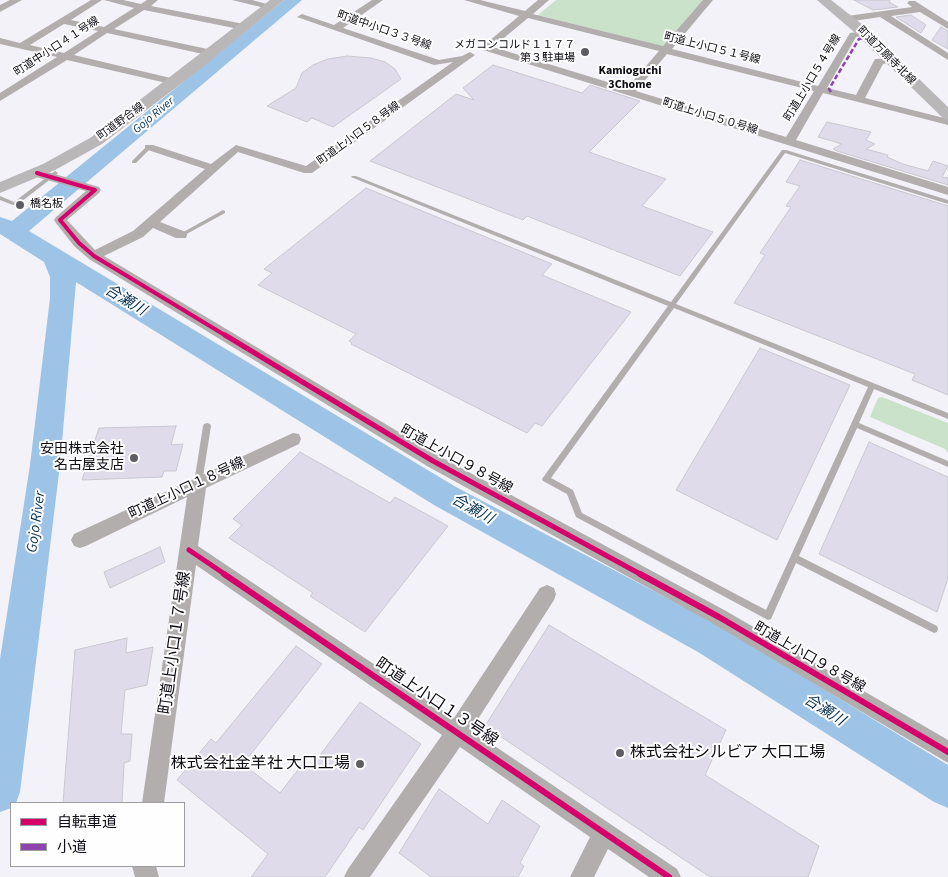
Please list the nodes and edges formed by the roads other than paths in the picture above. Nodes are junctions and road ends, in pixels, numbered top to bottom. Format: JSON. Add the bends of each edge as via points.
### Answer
{"nodes":[{"id":1,"x":16,"y":0,"type":"edge"},
{"id":2,"x":97,"y":0,"type":"edge"},
{"id":3,"x":109,"y":0,"type":"edge"},
{"id":4,"x":153,"y":0,"type":"edge"},
{"id":5,"x":237,"y":0,"type":"edge"},
{"id":6,"x":378,"y":0,"type":"edge"},
{"id":7,"x":470,"y":0,"type":"edge"},
{"id":8,"x":544,"y":0,"type":"edge"},
{"id":9,"x":553,"y":0,"type":"edge"},
{"id":10,"x":708,"y":0,"type":"edge"},
{"id":11,"x":822,"y":0,"type":"edge"},
{"id":12,"x":907,"y":0,"type":"edge"},
{"id":13,"x":929,"y":0,"type":"edge"},
{"id":14,"x":274,"y":3,"type":"edge"},
{"id":15,"x":142,"y":7,"type":"junction"},
{"id":16,"x":919,"y":8,"type":"junction"},
{"id":17,"x":0,"y":9,"type":"edge"},
{"id":18,"x":883,"y":15,"type":"junction"},
{"id":19,"x":530,"y":16,"type":"junction"},
{"id":20,"x":302,"y":17,"type":"dead end"},
{"id":21,"x":847,"y":19,"type":"junction"},
{"id":22,"x":63,"y":21,"type":"junction"},
{"id":23,"x":948,"y":26,"type":"edge"},
{"id":24,"x":244,"y":27,"type":"junction"},
{"id":25,"x":336,"y":28,"type":"junction"},
{"id":26,"x":106,"y":30,"type":"junction"},
{"id":27,"x":864,"y":33,"type":"junction"},
{"id":28,"x":0,"y":41,"type":"edge"},
{"id":29,"x":22,"y":46,"type":"junction"},
{"id":30,"x":486,"y":48,"type":"junction"},
{"id":31,"x":665,"y":50,"type":"junction"},
{"id":32,"x":212,"y":54,"type":"junction"},
{"id":33,"x":470,"y":55,"type":"junction"},
{"id":34,"x":65,"y":56,"type":"junction"},
{"id":35,"x":948,"y":57,"type":"edge"},
{"id":36,"x":888,"y":60,"type":"junction"},
{"id":37,"x":175,"y":82,"type":"junction"},
{"id":38,"x":826,"y":91,"type":"junction"},
{"id":39,"x":629,"y":92,"type":"junction"},
{"id":40,"x":0,"y":98,"type":"edge"},
{"id":41,"x":859,"y":100,"type":"junction"},
{"id":42,"x":948,"y":115,"type":"edge"},
{"id":43,"x":948,"y":122,"type":"edge"},
{"id":44,"x":790,"y":146,"type":"junction"},
{"id":45,"x":150,"y":148,"type":"joint"},
{"id":46,"x":134,"y":162,"type":"dead end"},
{"id":47,"x":212,"y":168,"type":"junction"},
{"id":48,"x":49,"y":175,"type":"junction"},
{"id":49,"x":354,"y":177,"type":"dead end"},
{"id":50,"x":0,"y":188,"type":"edge"},
{"id":51,"x":948,"y":191,"type":"edge"},
{"id":52,"x":0,"y":198,"type":"edge"},
{"id":53,"x":948,"y":202,"type":"edge"},
{"id":54,"x":223,"y":212,"type":"dead end"},
{"id":55,"x":150,"y":223,"type":"junction"},
{"id":56,"x":180,"y":236,"type":"joint"},
{"id":57,"x":94,"y":256,"type":"junction"},
{"id":58,"x":672,"y":305,"type":"junction"},
{"id":59,"x":872,"y":386,"type":"junction"},
{"id":60,"x":948,"y":416,"type":"edge"},
{"id":61,"x":855,"y":424,"type":"junction"},
{"id":62,"x":207,"y":426,"type":"dead end"},
{"id":63,"x":293,"y":439,"type":"dead end"},
{"id":64,"x":948,"y":464,"type":"edge"},
{"id":65,"x":198,"y":483,"type":"junction"},
{"id":66,"x":80,"y":540,"type":"dead end"},
{"id":67,"x":189,"y":550,"type":"junction"},
{"id":68,"x":794,"y":558,"type":"junction"},
{"id":69,"x":548,"y":594,"type":"dead end"},
{"id":70,"x":934,"y":629,"type":"dead end"},
{"id":71,"x":457,"y":732,"type":"junction"},
{"id":72,"x":948,"y":752,"type":"edge"},
{"id":73,"x":153,"y":802,"type":"edge"},
{"id":74,"x":604,"y":833,"type":"junction"},
{"id":75,"x":356,"y":877,"type":"edge"},
{"id":76,"x":582,"y":877,"type":"edge"},
{"id":77,"x":669,"y":877,"type":"edge"}],
"edges":[{"from":1,"to":17,"type":"street"},
{"from":2,"to":22,"type":"street"},
{"from":3,"to":15,"type":"street"},
{"from":4,"to":15,"type":"street","name":"町道中小口４１号線"},
{"from":5,"to":14,"type":"street"},
{"from":6,"to":25,"type":"street"},
{"from":7,"to":19,"type":"street","name":"町道上小口５１号線"},
{"from":8,"to":19,"type":"street"},
{"from":9,"to":19,"type":"street"},
{"from":10,"to":31,"type":"street"},
{"from":11,"to":21,"type":"street","name":"町道万願寺北線"},
{"from":12,"to":16,"type":"street"},
{"from":13,"to":16,"type":"street"},
{"from":14,"to":24,"type":"street","name":"町道野合線"},
{"from":15,"to":24,"type":"street"},
{"from":15,"to":26,"type":"street","name":"町道中小口４１号線"},
{"from":16,"to":18,"type":"street"},
{"from":16,"to":23,"type":"street"},
{"from":18,"to":21,"type":"street"},
{"from":18,"to":35,"type":"street"},
{"from":19,"to":30,"type":"street"},
{"from":19,"to":31,"type":"street","name":"町道上小口５１号線"},
{"from":20,"to":25,"type":"street","name":"町道中小口３３号線"},
{"from":21,"to":27,"type":"street","name":"町道万願寺北線"},
{"from":22,"to":26,"type":"street"},
{"from":22,"to":29,"type":"street"},
{"from":24,"to":32,"type":"street","name":"町道野合線"},
{"from":25,"to":33,"type":"street","name":"町道中小口３３号線","via":[[438,63]]},
{"from":26,"to":32,"type":"street"},
{"from":26,"to":34,"type":"street","name":"町道中小口４１号線"},
{"from":27,"to":36,"type":"street","name":"町道万願寺北線"},
{"from":27,"to":38,"type":"street","name":"町道上小口５４号線","via":[[853,35]]},
{"from":28,"to":29,"type":"street"},
{"from":29,"to":34,"type":"street"},
{"from":30,"to":33,"type":"street","name":"町道中小口３３号線"},
{"from":30,"to":39,"type":"street","name":"町道上小口５０号線"},
{"from":31,"to":38,"type":"street","name":"町道上小口５１号線"},
{"from":31,"to":39,"type":"street"},
{"from":32,"to":37,"type":"street","name":"町道野合線"},
{"from":33,"to":47,"type":"street","name":"町道上小口５８号線","via":[[308,170],[236,148]]},
{"from":34,"to":37,"type":"street"},
{"from":34,"to":40,"type":"street","name":"町道中小口４１号線"},
{"from":36,"to":41,"type":"street","via":[[879,61]]},
{"from":36,"to":42,"type":"street","name":"町道万願寺北線"},
{"from":37,"to":48,"type":"street","name":"町道野合線"},
{"from":38,"to":41,"type":"street","name":"町道上小口５１号線"},
{"from":38,"to":44,"type":"street","name":"町道上小口５４号線"},
{"from":39,"to":44,"type":"street","name":"町道上小口５０号線"},
{"from":41,"to":43,"type":"street","name":"町道上小口５１号線"},
{"from":44,"to":51,"type":"street","name":"町道上小口５０号線"},
{"from":44,"to":53,"type":"lane"},
{"from":44,"to":58,"type":"lane"},
{"from":45,"to":46,"type":"lane"},
{"from":45,"to":47,"type":"street"},
{"from":47,"to":55,"type":"street","name":"町道上小口５８号線"},
{"from":48,"to":50,"type":"street","name":"町道野合線"},
{"from":48,"to":52,"type":"lane","via":[[15,204]]},
{"from":48,"to":57,"type":"street","name":"町道上小口９８号線","via":[[95,188],[60,220]]},
{"from":49,"to":58,"type":"lane"},
{"from":54,"to":56,"type":"lane"},
{"from":55,"to":56,"type":"street"},
{"from":55,"to":57,"type":"street","name":"町道上小口５８号線","via":[[138,234]]},
{"from":57,"to":72,"type":"street","name":"町道上小口９８号線","via":[[433,461],[719,618]]},
{"from":58,"to":59,"type":"lane"},
{"from":58,"to":68,"type":"lane","via":[[546,479],[570,492],[579,515],[768,616]]},
{"from":59,"to":60,"type":"lane"},
{"from":59,"to":61,"type":"lane"},
{"from":61,"to":64,"type":"lane"},
{"from":61,"to":68,"type":"lane"},
{"from":62,"to":65,"type":"lane"},
{"from":63,"to":65,"type":"street","name":"町道上小口１８号線"},
{"from":65,"to":66,"type":"street","name":"町道上小口１８号線"},
{"from":65,"to":67,"type":"street","name":"町道上小口１７号線"},
{"from":67,"to":71,"type":"street","name":"町道上小口１３号線"},
{"from":67,"to":73,"type":"street","name":"町道上小口１７号線"},
{"from":68,"to":70,"type":"lane"},
{"from":69,"to":71,"type":"street"},
{"from":71,"to":74,"type":"street","name":"町道上小口１３号線"},
{"from":71,"to":75,"type":"street"},
{"from":74,"to":76,"type":"street"},
{"from":74,"to":77,"type":"street","name":"町道上小口１３号線"}]}
